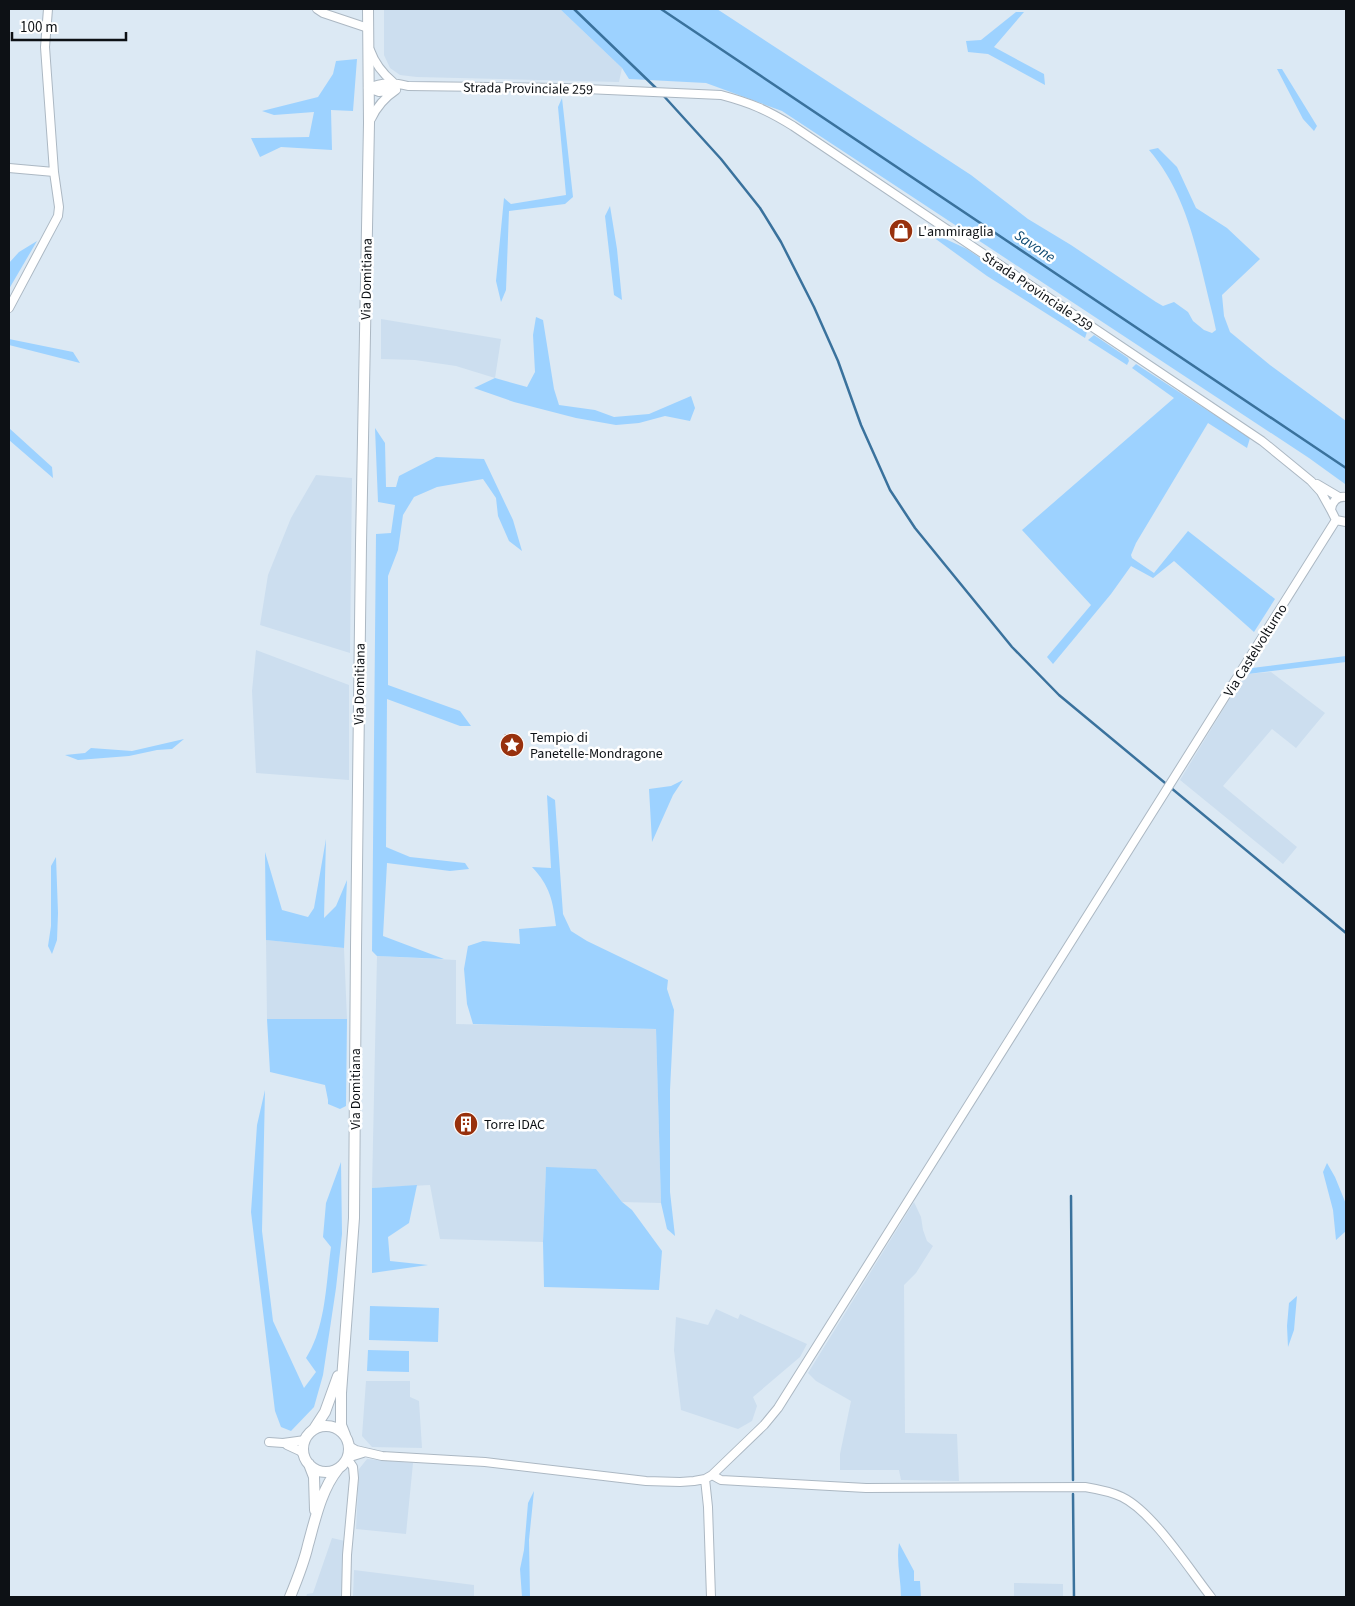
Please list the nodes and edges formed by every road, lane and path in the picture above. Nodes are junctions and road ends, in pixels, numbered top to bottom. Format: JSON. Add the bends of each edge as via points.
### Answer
{"nodes":[{"id":1,"x":48,"y":9,"type":"edge"},
{"id":2,"x":317,"y":9,"type":"edge"},
{"id":3,"x":368,"y":9,"type":"edge"},
{"id":4,"x":368,"y":28,"type":"junction"},
{"id":5,"x":368,"y":44,"type":"junction"},
{"id":6,"x":395,"y":86,"type":"junction"},
{"id":7,"x":368,"y":88,"type":"junction"},
{"id":8,"x":369,"y":123,"type":"junction"},
{"id":9,"x":9,"y":168,"type":"edge"},
{"id":10,"x":54,"y":172,"type":"junction"},
{"id":11,"x":9,"y":308,"type":"edge"},
{"id":12,"x":1311,"y":481,"type":"junction"},
{"id":13,"x":1343,"y":497,"type":"edge"},
{"id":14,"x":1331,"y":510,"type":"junction"},
{"id":15,"x":1336,"y":520,"type":"junction"},
{"id":16,"x":1346,"y":522,"type":"edge"},
{"id":17,"x":343,"y":1359,"type":"junction"},
{"id":18,"x":314,"y":1429,"type":"junction"},
{"id":19,"x":345,"y":1436,"type":"junction"},
{"id":20,"x":305,"y":1440,"type":"junction"},
{"id":21,"x":269,"y":1442,"type":"dead end"},
{"id":22,"x":283,"y":1443,"type":"junction"},
{"id":23,"x":349,"y":1446,"type":"junction"},
{"id":24,"x":364,"y":1452,"type":"junction"},
{"id":25,"x":304,"y":1455,"type":"junction"},
{"id":26,"x":348,"y":1458,"type":"junction"},
{"id":27,"x":309,"y":1464,"type":"junction"},
{"id":28,"x":338,"y":1469,"type":"junction"},
{"id":29,"x":709,"y":1477,"type":"junction"},
{"id":30,"x":315,"y":1518,"type":"junction"},
{"id":31,"x":290,"y":1597,"type":"edge"},
{"id":32,"x":346,"y":1597,"type":"edge"},
{"id":33,"x":711,"y":1597,"type":"edge"},
{"id":34,"x":1210,"y":1597,"type":"edge"}],
"edges":[{"from":1,"to":10,"type":"street","via":[[45,47]]},
{"from":2,"to":4,"type":"street"},
{"from":3,"to":4,"type":"main road","name":"Via Domitiana"},
{"from":4,"to":5,"type":"main road","name":"Via Domitiana"},
{"from":5,"to":6,"type":"street","via":[[374,61]]},
{"from":5,"to":7,"type":"main road","name":"Via Domitiana"},
{"from":6,"to":7,"type":"street","name":"Strada Provinciale 259","via":[[379,83]]},
{"from":6,"to":8,"type":"street","via":[[375,109]]},
{"from":6,"to":12,"type":"street","name":"Strada Provinciale 259","via":[[563,88],[721,95],[763,108],[1262,441]]},
{"from":7,"to":8,"type":"main road","name":"Via Domitiana"},
{"from":8,"to":17,"type":"main road","name":"Via Domitiana","via":[[354,1218]]},
{"from":9,"to":10,"type":"street"},
{"from":10,"to":11,"type":"street","via":[[58,216]]},
{"from":12,"to":13,"type":"street","name":"Strada Provinciale 259"},
{"from":12,"to":14,"type":"street","name":"Strada Provinciale 259"},
{"from":13,"to":14,"type":"street","name":"Strada Provinciale 259","via":[[1334,501]]},
{"from":14,"to":15,"type":"street","name":"Strada Provinciale 259"},
{"from":15,"to":16,"type":"street"},
{"from":15,"to":29,"type":"street","name":"Via Castelvolturno","via":[[778,1408]]},
{"from":17,"to":18,"type":"main road","name":"Via Domitiana","via":[[331,1397]]},
{"from":17,"to":19,"type":"main road","name":"Via Domitiana","via":[[341,1425]]},
{"from":18,"to":19,"type":"main road","via":[[334,1427]]},
{"from":18,"to":20,"type":"main road","name":"Via Domitiana"},
{"from":19,"to":23,"type":"main road","name":"Via Domitiana"},
{"from":20,"to":22,"type":"street"},
{"from":20,"to":25,"type":"main road"},
{"from":21,"to":22,"type":"street"},
{"from":22,"to":25,"type":"street"},
{"from":23,"to":24,"type":"street"},
{"from":23,"to":26,"type":"main road","name":"Via Domitiana"},
{"from":24,"to":26,"type":"street"},
{"from":24,"to":29,"type":"street","via":[[646,1481],[680,1482]]},
{"from":25,"to":27,"type":"main road"},
{"from":26,"to":28,"type":"main road"},
{"from":26,"to":32,"type":"street","via":[[354,1478]]},
{"from":27,"to":28,"type":"main road","via":[[320,1471]]},
{"from":27,"to":30,"type":"main road","via":[[314,1477]]},
{"from":28,"to":30,"type":"main road","via":[[329,1482]]},
{"from":29,"to":33,"type":"street"},
{"from":29,"to":34,"type":"street","via":[[866,1488],[1085,1487],[1106,1491],[1123,1497],[1141,1510]]},
{"from":30,"to":31,"type":"main road","via":[[299,1577]]}]}
